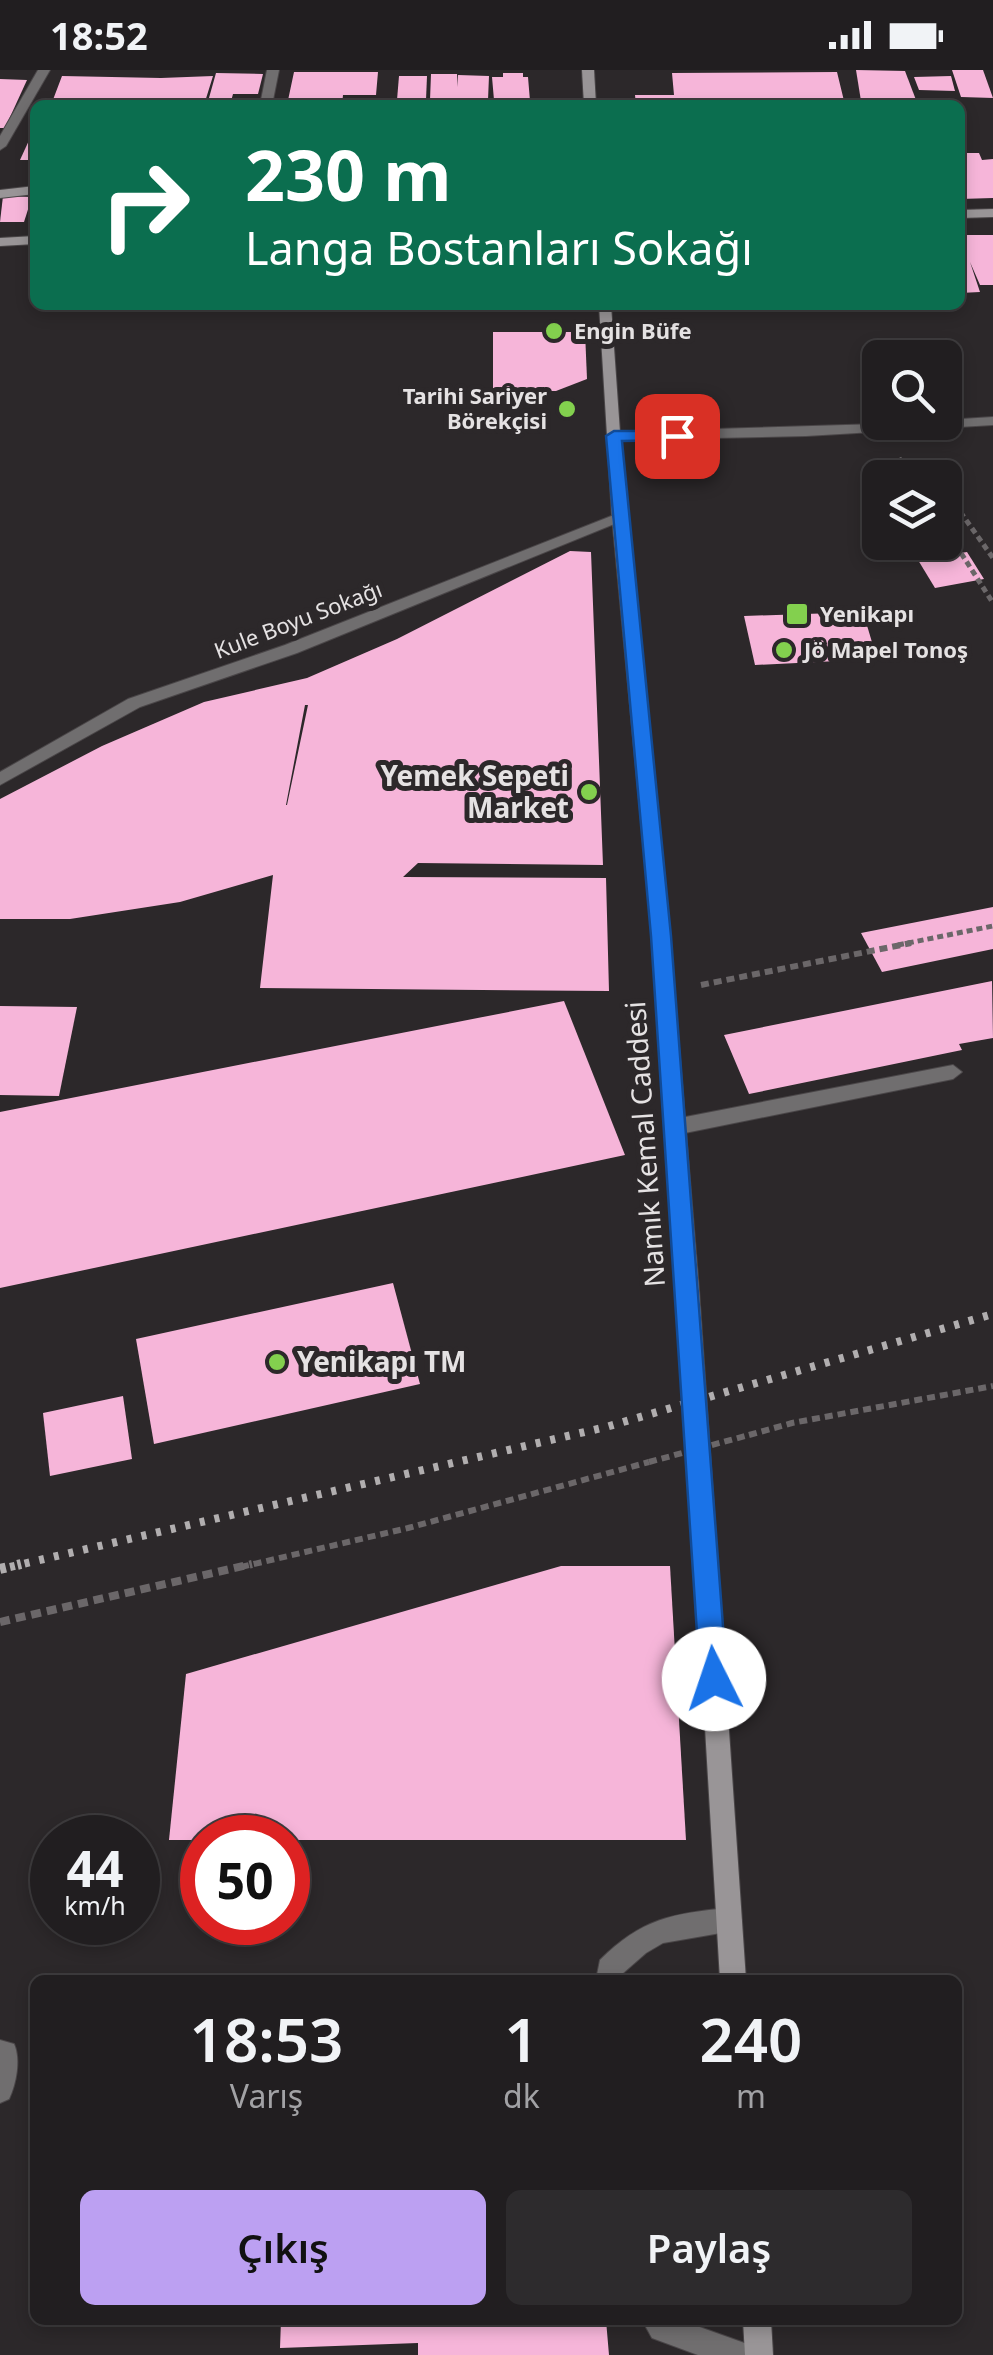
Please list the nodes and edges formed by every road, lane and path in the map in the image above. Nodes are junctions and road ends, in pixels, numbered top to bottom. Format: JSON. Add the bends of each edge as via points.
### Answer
{"nodes":[{"id":1,"x":44,"y":70,"type":"edge"},
{"id":2,"x":272,"y":70,"type":"edge"},
{"id":3,"x":588,"y":70,"type":"edge"},
{"id":4,"x":267,"y":100,"type":"edge"},
{"id":5,"x":590,"y":100,"type":"edge"},
{"id":6,"x":0,"y":146,"type":"edge"},
{"id":7,"x":30,"y":191,"type":"edge"},
{"id":8,"x":0,"y":194,"type":"edge"},
{"id":9,"x":993,"y":212,"type":"edge"},
{"id":10,"x":965,"y":214,"type":"edge"},
{"id":11,"x":30,"y":240,"type":"edge"},
{"id":12,"x":0,"y":242,"type":"edge"},
{"id":13,"x":605,"y":310,"type":"edge"},
{"id":14,"x":993,"y":421,"type":"edge"},
{"id":15,"x":614,"y":436,"type":"junction"},
{"id":16,"x":962,"y":513,"type":"edge"},
{"id":17,"x":619,"y":517,"type":"junction"},
{"id":18,"x":962,"y":555,"type":"edge"},
{"id":19,"x":993,"y":558,"type":"edge"},
{"id":20,"x":993,"y":604,"type":"edge"},
{"id":21,"x":0,"y":778,"type":"edge"},
{"id":22,"x":993,"y":926,"type":"edge"},
{"id":23,"x":665,"y":992,"type":"junction"},
{"id":24,"x":953,"y":1072,"type":"dead end"},
{"id":25,"x":676,"y":1127,"type":"junction"},
{"id":26,"x":993,"y":1386,"type":"edge"},
{"id":27,"x":0,"y":1622,"type":"edge"},
{"id":28,"x":728,"y":1921,"type":"junction"},
{"id":29,"x":609,"y":1975,"type":"edge"},
{"id":30,"x":733,"y":1975,"type":"edge"},
{"id":31,"x":0,"y":2052,"type":"edge"},
{"id":32,"x":0,"y":2090,"type":"edge"},
{"id":33,"x":660,"y":2325,"type":"edge"},
{"id":34,"x":757,"y":2325,"type":"edge"},
{"id":35,"x":740,"y":2355,"type":"edge"},
{"id":36,"x":760,"y":2355,"type":"edge"}],
"edges":[{"from":1,"to":6,"type":"street"},
{"from":2,"to":4,"type":"street"},
{"from":3,"to":5,"type":"main road"},
{"from":7,"to":8,"type":"main road"},
{"from":9,"to":10,"type":"main road"},
{"from":11,"to":12,"type":"main road"},
{"from":13,"to":15,"type":"main road","name":"Namık Kemal Caddesi"},
{"from":14,"to":15,"type":"street"},
{"from":15,"to":17,"type":"main road","name":"Namık Kemal Caddesi"},
{"from":16,"to":19,"type":"path"},
{"from":17,"to":21,"type":"street","name":"Kule Boyu Sokağı","via":[[291,649],[134,703]]},
{"from":17,"to":23,"type":"main road","name":"Namık Kemal Caddesi"},
{"from":18,"to":20,"type":"path"},
{"from":22,"to":23,"type":"path"},
{"from":23,"to":25,"type":"main road","name":"Namık Kemal Caddesi"},
{"from":24,"to":25,"type":"street"},
{"from":25,"to":28,"type":"main road","name":"Namık Kemal Caddesi"},
{"from":26,"to":27,"type":"path","bridge":true,"via":[[792,1423],[408,1528]]},
{"from":28,"to":29,"type":"street","via":[[674,1924],[633,1943]]},
{"from":28,"to":30,"type":"main road","name":"Namık Kemal Caddesi"},
{"from":31,"to":32,"type":"street"},
{"from":33,"to":35,"type":"street"},
{"from":34,"to":36,"type":"main road"}]}
